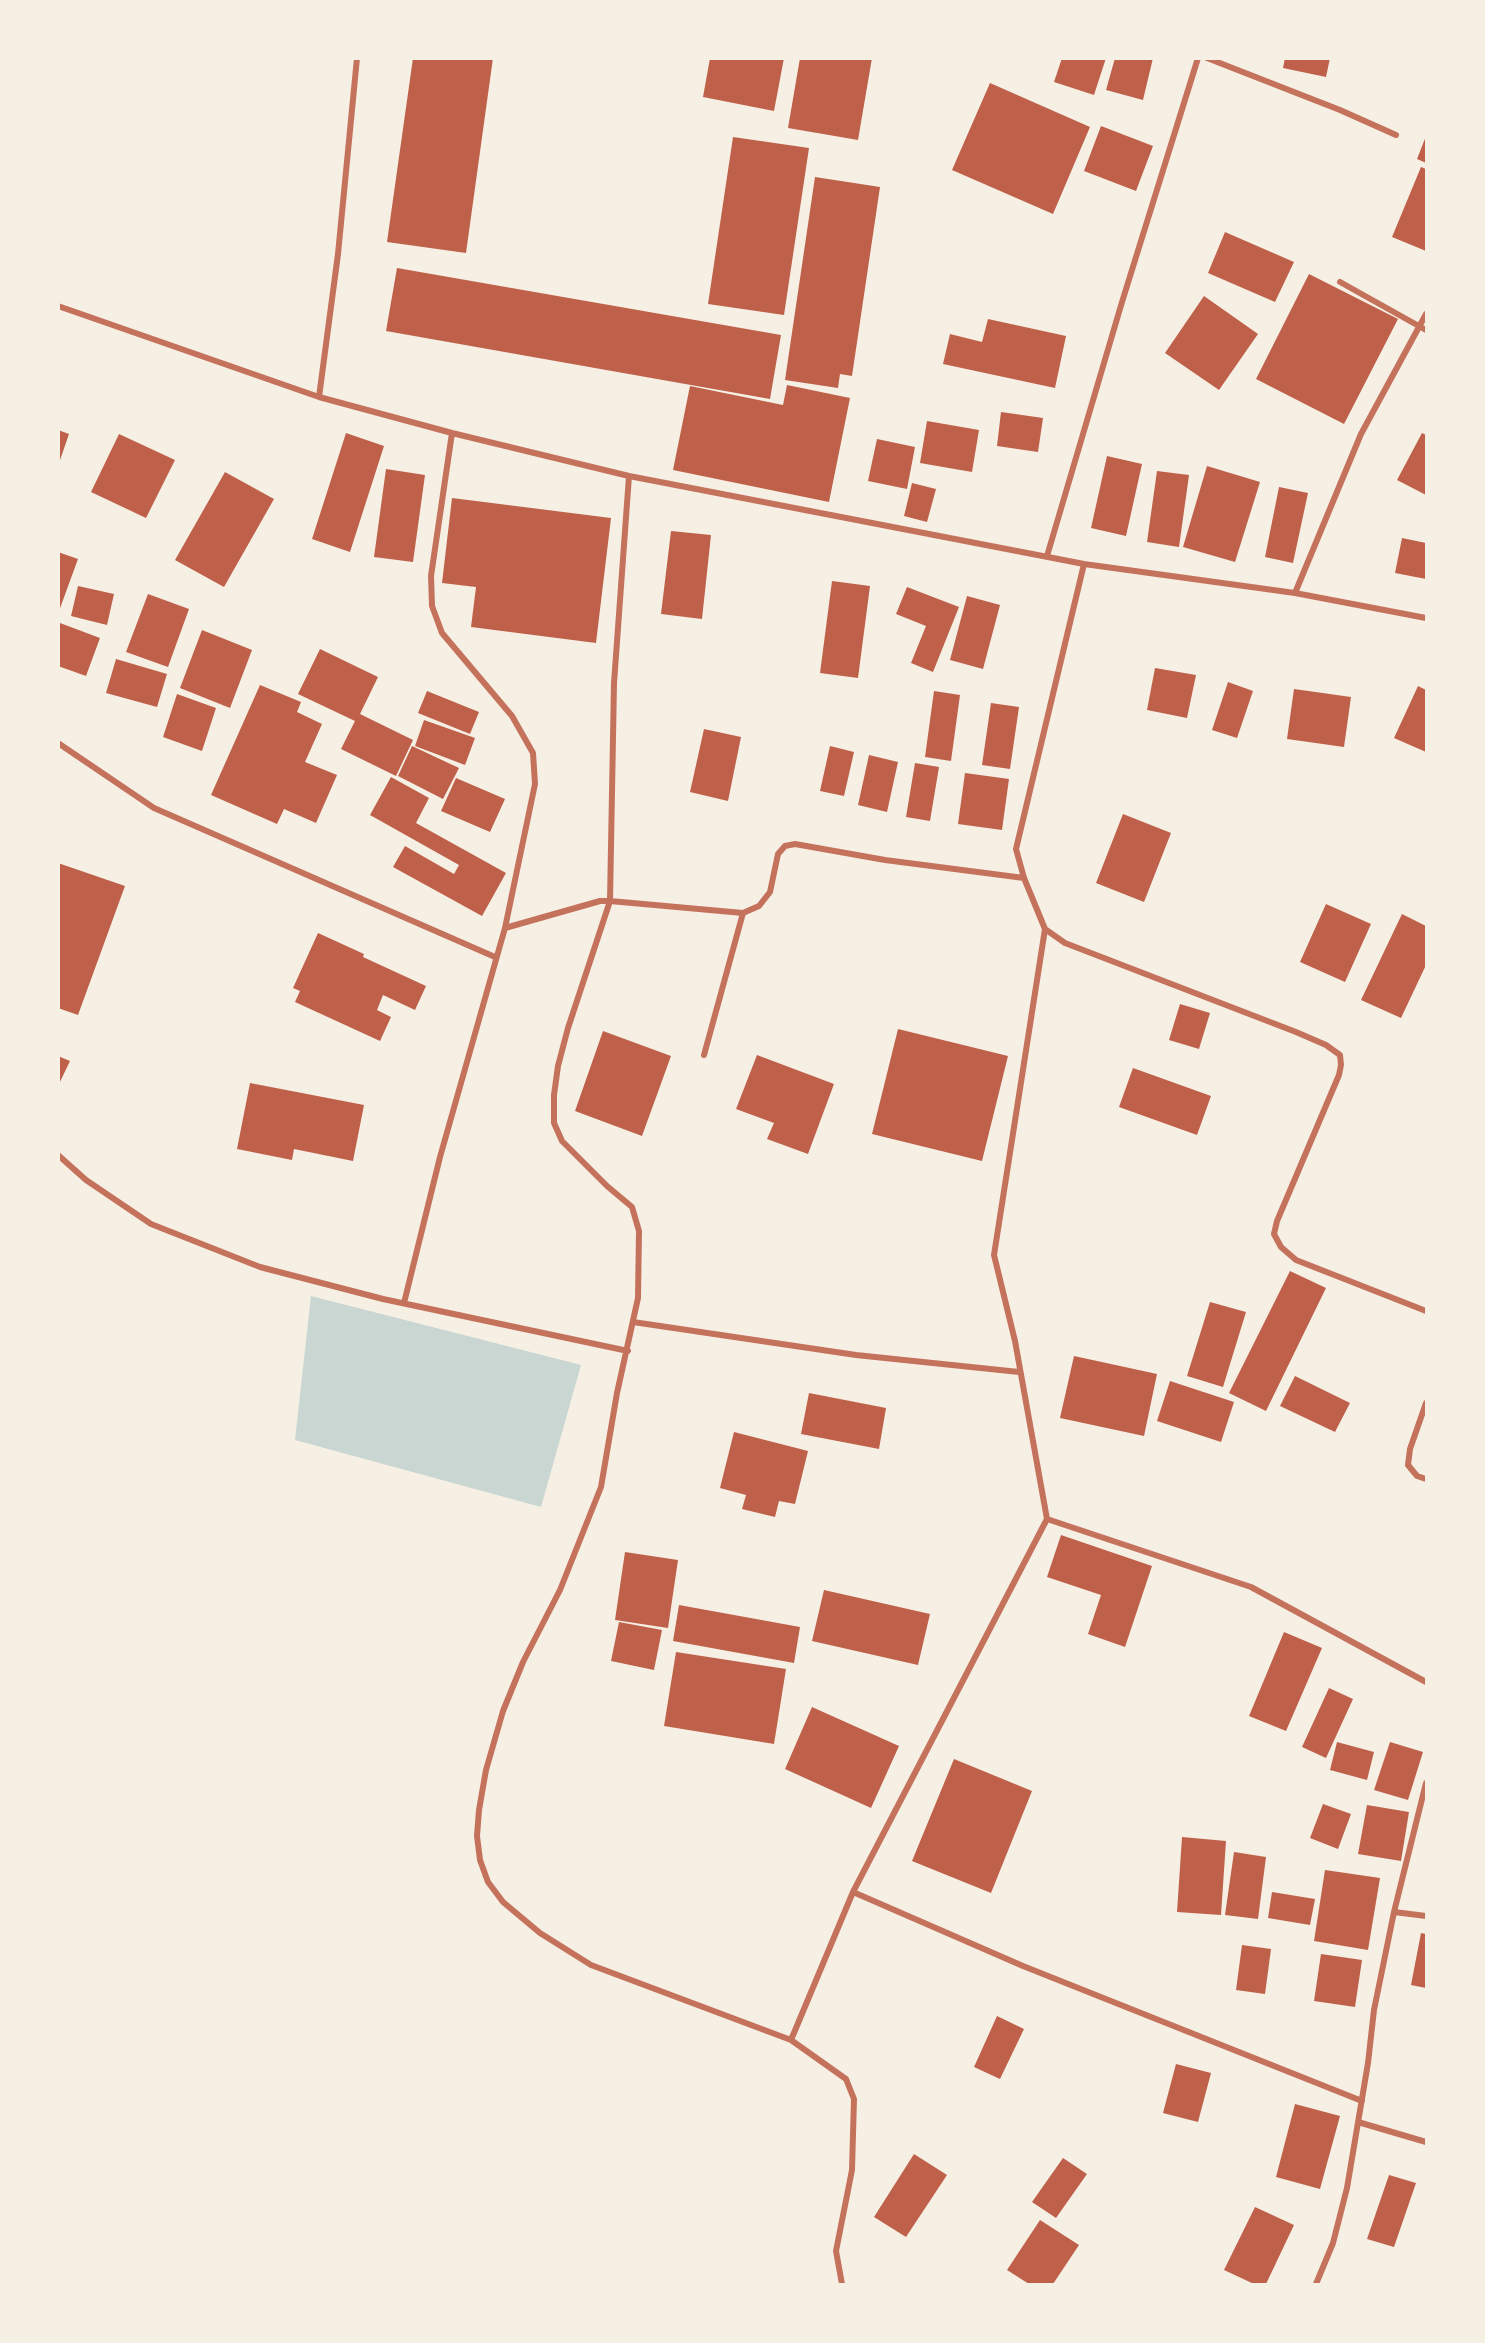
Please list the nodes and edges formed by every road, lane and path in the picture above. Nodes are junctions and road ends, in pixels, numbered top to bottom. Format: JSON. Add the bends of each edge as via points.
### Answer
{"nodes":[{"id":1,"x":357,"y":58,"type":"edge"},
{"id":2,"x":1198,"y":58,"type":"edge"},
{"id":3,"x":1207,"y":58,"type":"edge"},
{"id":4,"x":1395,"y":135,"type":"dead end"},
{"id":5,"x":1340,"y":282,"type":"dead end"},
{"id":6,"x":58,"y":306,"type":"edge"},
{"id":7,"x":1426,"y":314,"type":"edge"},
{"id":8,"x":1419,"y":327,"type":"junction"},
{"id":9,"x":1426,"y":330,"type":"edge"},
{"id":10,"x":319,"y":398,"type":"junction"},
{"id":11,"x":452,"y":433,"type":"junction"},
{"id":12,"x":629,"y":476,"type":"junction"},
{"id":13,"x":1047,"y":556,"type":"junction"},
{"id":14,"x":1084,"y":564,"type":"junction"},
{"id":15,"x":1295,"y":593,"type":"junction"},
{"id":16,"x":1426,"y":618,"type":"edge"},
{"id":17,"x":58,"y":743,"type":"edge"},
{"id":18,"x":1024,"y":878,"type":"junction"},
{"id":19,"x":610,"y":901,"type":"junction"},
{"id":20,"x":743,"y":913,"type":"junction"},
{"id":21,"x":505,"y":928,"type":"junction"},
{"id":22,"x":1045,"y":929,"type":"junction"},
{"id":23,"x":495,"y":957,"type":"junction"},
{"id":24,"x":704,"y":1055,"type":"dead end"},
{"id":25,"x":58,"y":1155,"type":"edge"},
{"id":26,"x":404,"y":1303,"type":"junction"},
{"id":27,"x":1426,"y":1311,"type":"edge"},
{"id":28,"x":633,"y":1322,"type":"junction"},
{"id":29,"x":628,"y":1351,"type":"junction"},
{"id":30,"x":1019,"y":1372,"type":"junction"},
{"id":31,"x":1426,"y":1402,"type":"edge"},
{"id":32,"x":1426,"y":1479,"type":"edge"},
{"id":33,"x":1047,"y":1519,"type":"junction"},
{"id":34,"x":1426,"y":1682,"type":"edge"},
{"id":35,"x":1426,"y":1783,"type":"edge"},
{"id":36,"x":853,"y":1892,"type":"junction"},
{"id":37,"x":1394,"y":1912,"type":"junction"},
{"id":38,"x":1426,"y":1916,"type":"edge"},
{"id":39,"x":791,"y":2040,"type":"junction"},
{"id":40,"x":1362,"y":2101,"type":"junction"},
{"id":41,"x":1358,"y":2122,"type":"junction"},
{"id":42,"x":1426,"y":2142,"type":"edge"},
{"id":43,"x":842,"y":2284,"type":"edge"},
{"id":44,"x":1316,"y":2284,"type":"edge"}],
"edges":[{"from":1,"to":10,"type":"street"},
{"from":2,"to":13,"type":"street"},
{"from":3,"to":4,"type":"street"},
{"from":5,"to":8,"type":"street"},
{"from":6,"to":10,"type":"street"},
{"from":7,"to":8,"type":"street"},
{"from":8,"to":9,"type":"street"},
{"from":8,"to":15,"type":"street","via":[[1361,434]]},
{"from":10,"to":11,"type":"street"},
{"from":11,"to":12,"type":"street"},
{"from":11,"to":21,"type":"street","via":[[430,576],[432,606],[442,633],[512,716],[533,753],[535,784]]},
{"from":12,"to":13,"type":"street"},
{"from":12,"to":19,"type":"street","via":[[614,683]]},
{"from":13,"to":14,"type":"street"},
{"from":14,"to":15,"type":"street"},
{"from":14,"to":18,"type":"street","via":[[1016,849]]},
{"from":15,"to":16,"type":"street"},
{"from":17,"to":23,"type":"street","via":[[154,808]]},
{"from":18,"to":20,"type":"street","via":[[795,844],[785,846],[778,854],[770,892],[759,906]]},
{"from":18,"to":22,"type":"street"},
{"from":19,"to":20,"type":"street"},
{"from":19,"to":21,"type":"street"},
{"from":19,"to":28,"type":"street","via":[[558,1066],[554,1123],[562,1141],[632,1207],[639,1231],[640,1265]]},
{"from":20,"to":24,"type":"street"},
{"from":21,"to":23,"type":"street"},
{"from":22,"to":27,"type":"street","via":[[1065,943],[1296,1032],[1340,1055],[1339,1075],[1274,1234],[1281,1247],[1296,1260]]},
{"from":22,"to":30,"type":"street","via":[[994,1255]]},
{"from":23,"to":26,"type":"street"},
{"from":25,"to":26,"type":"street","via":[[86,1180],[151,1224],[260,1267]]},
{"from":26,"to":29,"type":"street"},
{"from":28,"to":29,"type":"street"},
{"from":28,"to":30,"type":"street","via":[[856,1355]]},
{"from":29,"to":39,"type":"street","via":[[601,1487],[560,1590],[523,1662],[488,1760],[478,1810],[480,1860],[488,1882],[503,1902],[540,1933],[591,1965]]},
{"from":30,"to":33,"type":"street"},
{"from":31,"to":32,"type":"street","via":[[1408,1465],[1417,1476]]},
{"from":33,"to":34,"type":"street","via":[[1251,1587]]},
{"from":33,"to":36,"type":"street"},
{"from":35,"to":37,"type":"street"},
{"from":36,"to":39,"type":"street"},
{"from":36,"to":40,"type":"street","via":[[1023,1966]]},
{"from":37,"to":38,"type":"street"},
{"from":37,"to":40,"type":"street","via":[[1374,2010]]},
{"from":39,"to":43,"type":"street","via":[[846,2079],[854,2099],[852,2170],[836,2251]]},
{"from":40,"to":41,"type":"street"},
{"from":41,"to":42,"type":"street"},
{"from":41,"to":44,"type":"street","via":[[1333,2243]]}]}
